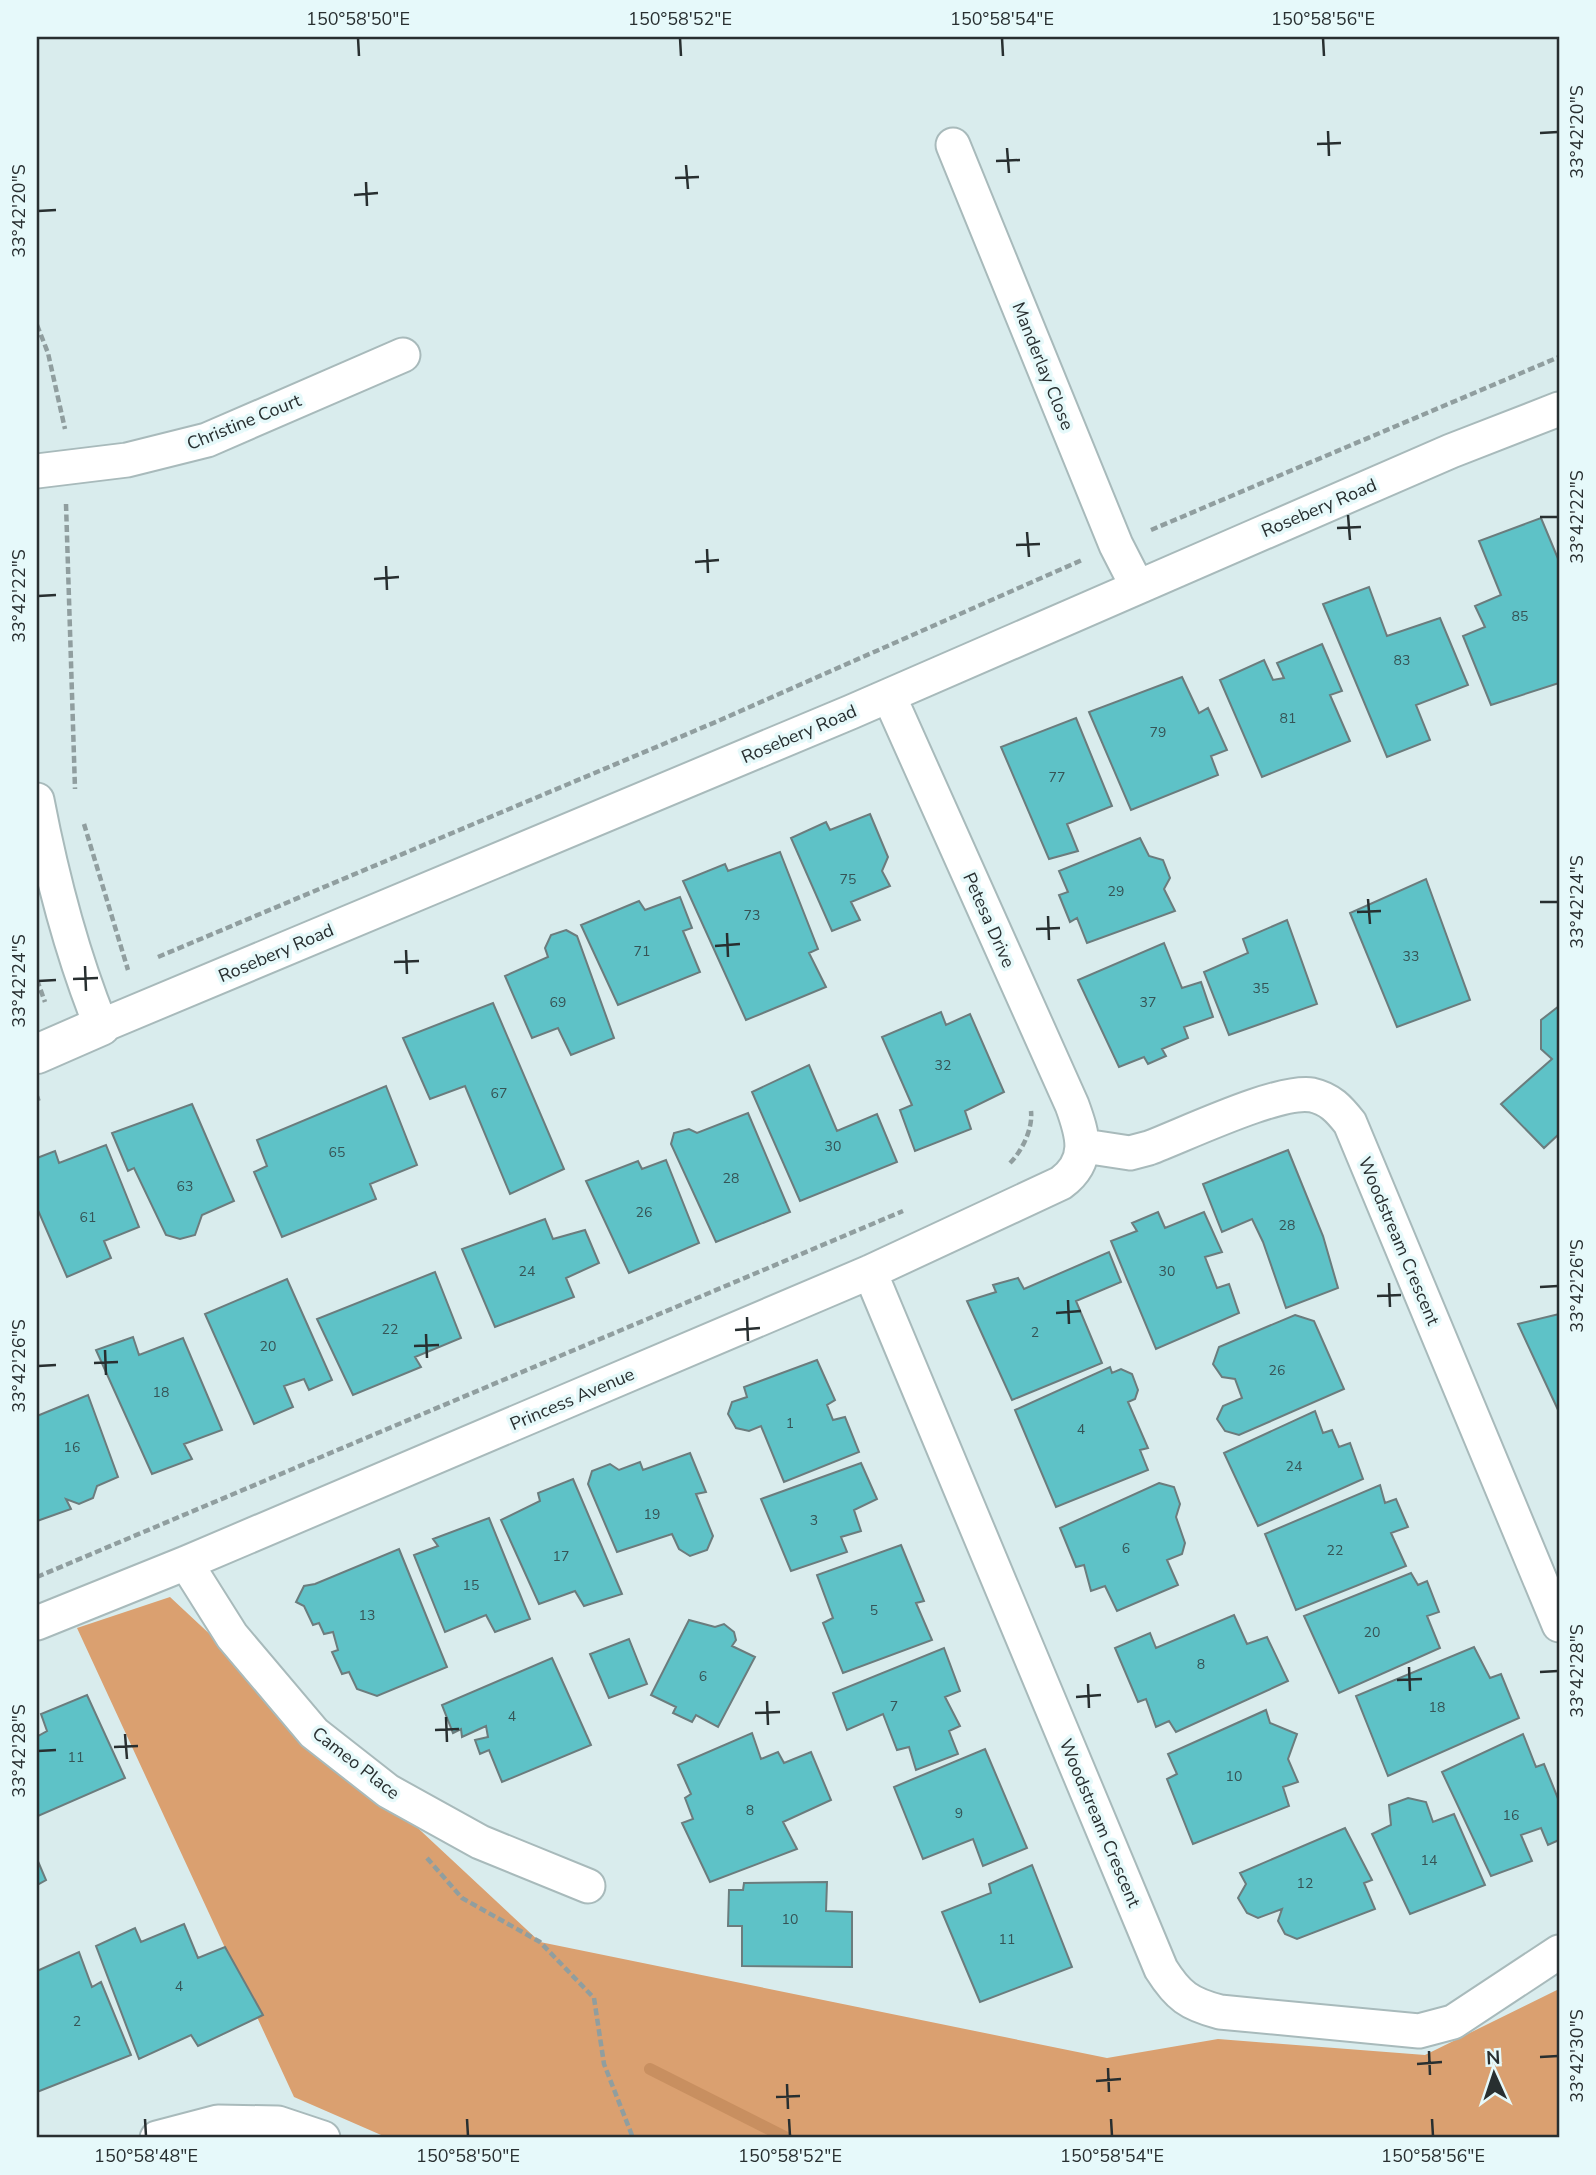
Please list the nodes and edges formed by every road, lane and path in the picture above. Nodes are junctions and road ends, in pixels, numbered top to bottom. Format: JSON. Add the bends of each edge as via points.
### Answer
{"nodes":[{"id":1,"x":953,"y":145,"type":"dead end"},
{"id":2,"x":37,"y":325,"type":"edge"},
{"id":3,"x":403,"y":355,"type":"dead end"},
{"id":4,"x":1559,"y":357,"type":"edge"},
{"id":5,"x":1559,"y":409,"type":"edge"},
{"id":6,"x":51,"y":469,"type":"edge"},
{"id":7,"x":1116,"y":545,"type":"junction"},
{"id":8,"x":1137,"y":586,"type":"junction"},
{"id":9,"x":831,"y":671,"type":"junction"},
{"id":10,"x":889,"y":696,"type":"junction"},
{"id":11,"x":851,"y":712,"type":"junction"},
{"id":12,"x":75,"y":794,"type":"dead end"},
{"id":13,"x":37,"y":800,"type":"edge"},
{"id":14,"x":82,"y":820,"type":"dead end"},
{"id":15,"x":154,"y":959,"type":"dead end"},
{"id":16,"x":37,"y":979,"type":"edge"},
{"id":17,"x":85,"y":986,"type":"junction"},
{"id":18,"x":45,"y":1002,"type":"junction"},
{"id":19,"x":37,"y":1006,"type":"edge"},
{"id":20,"x":101,"y":1026,"type":"junction"},
{"id":21,"x":37,"y":1054,"type":"edge"},
{"id":22,"x":1030,"y":1105,"type":"dead end"},
{"id":23,"x":1084,"y":1146,"type":"junction"},
{"id":24,"x":1005,"y":1168,"type":"dead end"},
{"id":25,"x":903,"y":1211,"type":"dead end"},
{"id":26,"x":870,"y":1272,"type":"junction"},
{"id":27,"x":186,"y":1563,"type":"junction"},
{"id":28,"x":37,"y":1577,"type":"edge"},
{"id":29,"x":37,"y":1623,"type":"edge"},
{"id":30,"x":1559,"y":1625,"type":"edge"},
{"id":31,"x":418,"y":1848,"type":"dead end"},
{"id":32,"x":588,"y":1886,"type":"dead end"},
{"id":33,"x":1559,"y":1952,"type":"edge"},
{"id":34,"x":158,"y":2138,"type":"edge"},
{"id":35,"x":323,"y":2138,"type":"edge"},
{"id":36,"x":633,"y":2138,"type":"edge"}],
"edges":[{"from":1,"to":7,"type":"street","name":"Manderlay Close"},
{"from":2,"to":6,"type":"path","via":[[65,429]]},
{"from":3,"to":6,"type":"street","name":"Christine Court","via":[[207,440],[127,460]]},
{"from":4,"to":7,"type":"path"},
{"from":5,"to":8,"type":"street","name":"Rosebery Road"},
{"from":6,"to":12,"type":"path"},
{"from":7,"to":8,"type":"street","name":"Manderlay Close"},
{"from":7,"to":9,"type":"path"},
{"from":8,"to":10,"type":"street","name":"Rosebery Road"},
{"from":9,"to":11,"type":"path"},
{"from":9,"to":15,"type":"path"},
{"from":10,"to":11,"type":"street","name":"Rosebery Road"},
{"from":10,"to":23,"type":"street","name":"Petesa Drive","via":[[1072,1105]]},
{"from":11,"to":20,"type":"street","name":"Rosebery Road"},
{"from":13,"to":17,"type":"street","via":[[53,883]]},
{"from":14,"to":17,"type":"path","via":[[128,970]]},
{"from":16,"to":18,"type":"path"},
{"from":17,"to":18,"type":"path"},
{"from":17,"to":20,"type":"street"},
{"from":18,"to":19,"type":"path"},
{"from":20,"to":21,"type":"street","name":"Rosebery Road"},
{"from":22,"to":24,"type":"path","via":[[1027,1136]]},
{"from":23,"to":26,"type":"street","name":"Princess Avenue","via":[[1071,1175],[1061,1183]]},
{"from":23,"to":30,"type":"street","name":"Woodstream Crescent","via":[[1130,1153],[1281,1096],[1311,1095],[1334,1103],[1350,1123]]},
{"from":25,"to":28,"type":"path"},
{"from":26,"to":27,"type":"street","name":"Princess Avenue"},
{"from":26,"to":33,"type":"street","name":"Woodstream Crescent","via":[[1161,1969],[1181,1995],[1197,2006],[1220,2012],[1419,2031],[1453,2022]]},
{"from":27,"to":29,"type":"street","name":"Princess Avenue"},
{"from":27,"to":32,"type":"street","name":"Cameo Place","via":[[232,1636],[314,1732],[388,1791],[480,1842]]},
{"from":31,"to":36,"type":"path","via":[[462,1898],[540,1942],[594,1998],[604,2064]]},
{"from":34,"to":35,"type":"street","via":[[218,2122],[278,2123]]}]}
